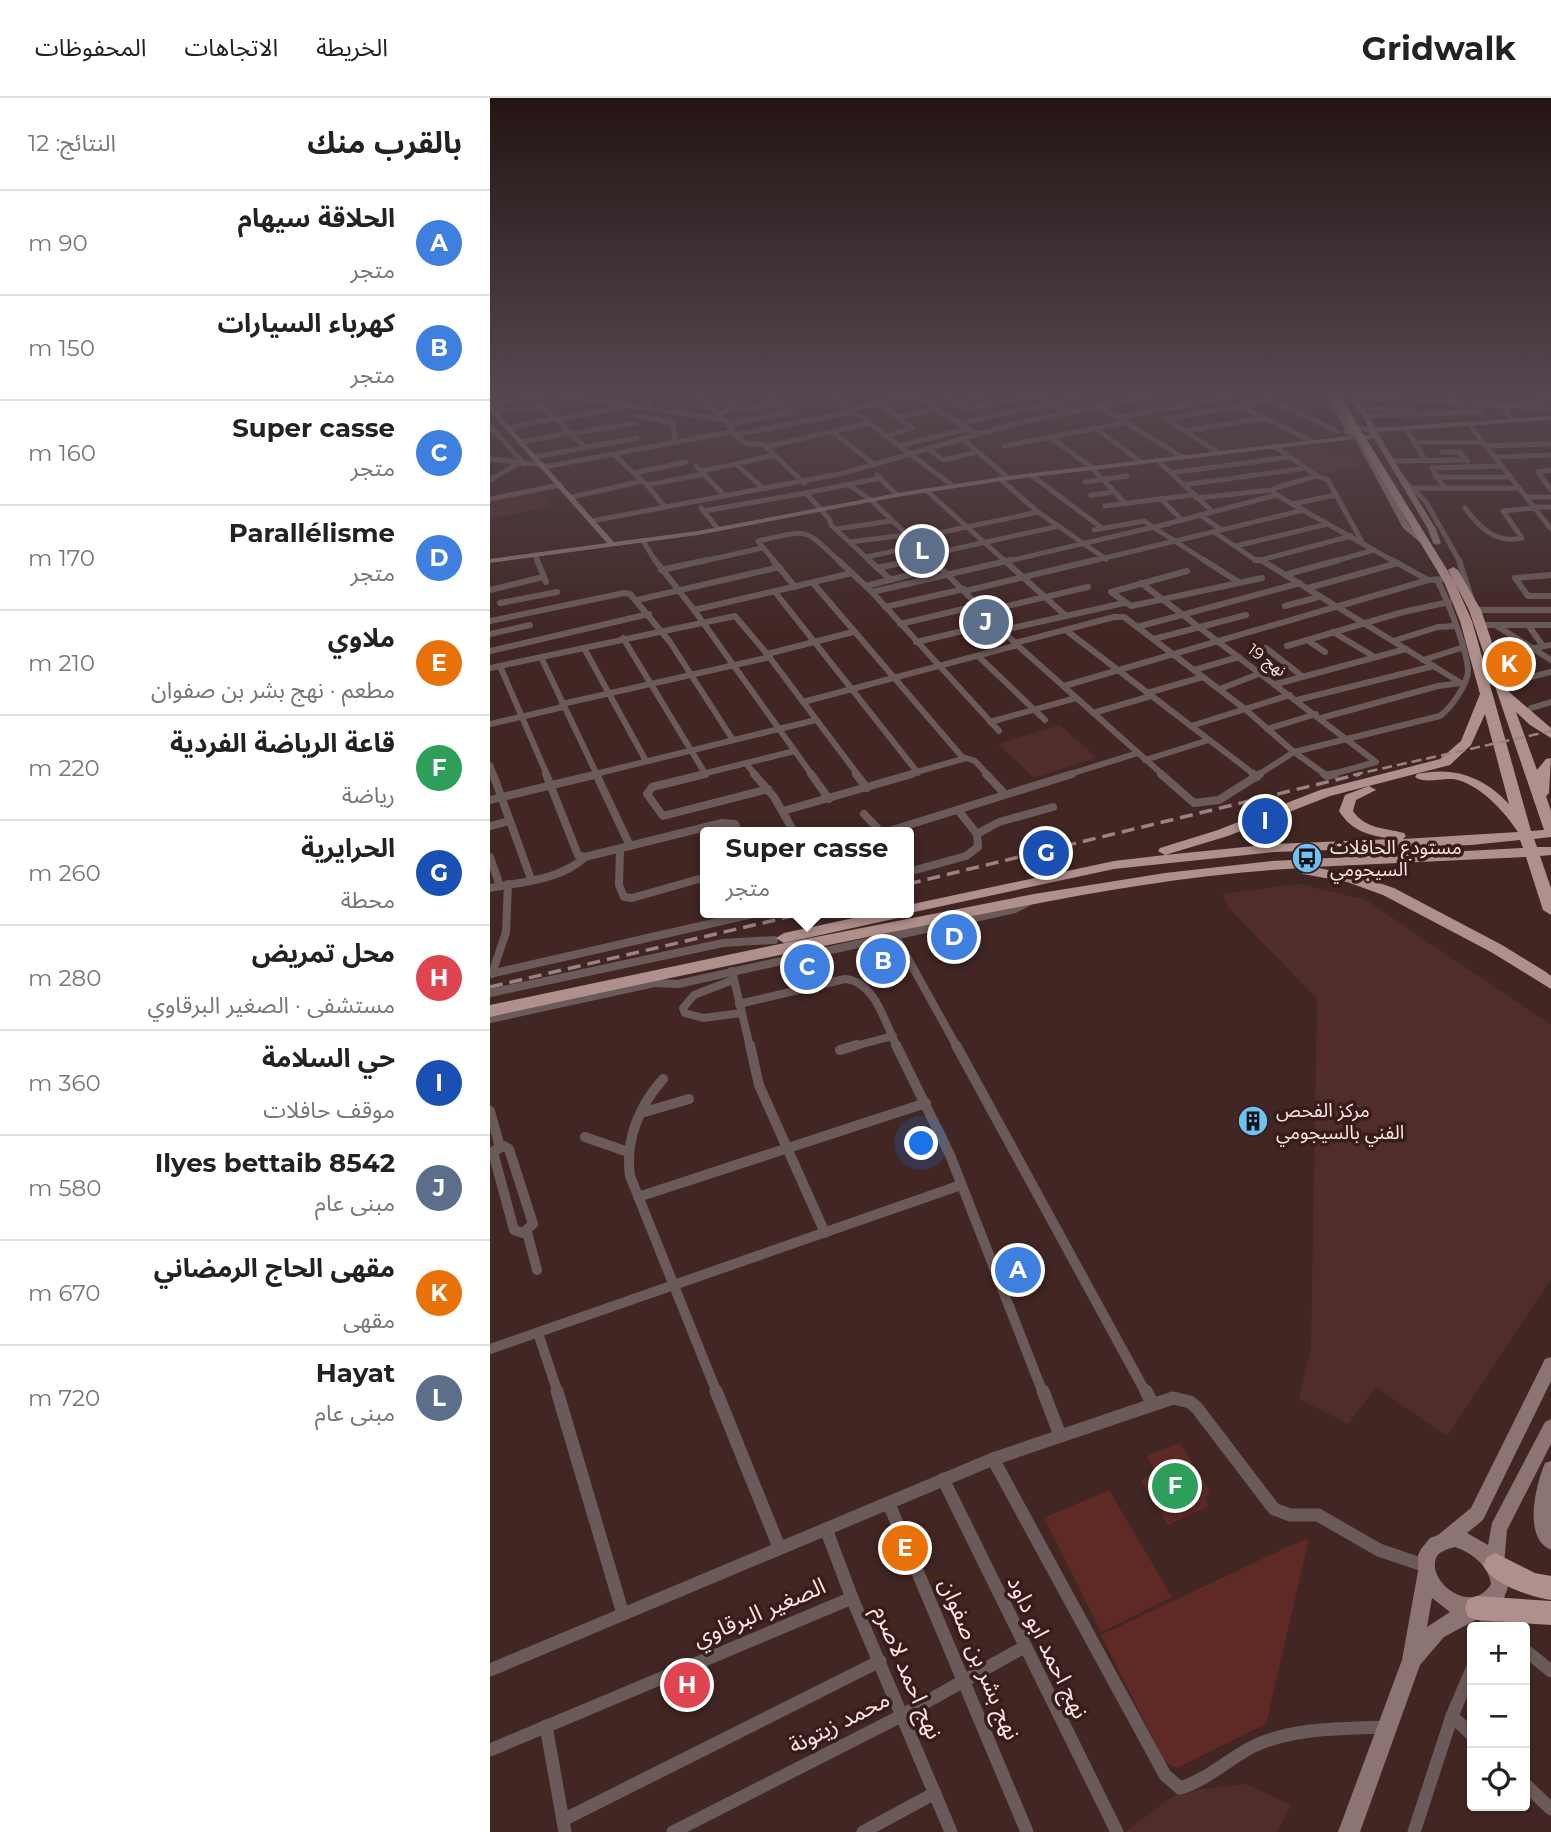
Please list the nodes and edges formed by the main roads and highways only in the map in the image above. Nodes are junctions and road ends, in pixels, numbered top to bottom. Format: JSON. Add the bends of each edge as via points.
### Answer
{"nodes":[{"id":1,"x":551,"y":474,"type":"edge"},
{"id":2,"x":1039,"y":474,"type":"edge"},
{"id":3,"x":1391,"y":474,"type":"edge"},
{"id":4,"x":1399,"y":474,"type":"edge"},
{"id":5,"x":613,"y":545,"type":"junction"},
{"id":6,"x":1433,"y":545,"type":"junction"},
{"id":7,"x":490,"y":561,"type":"edge"},
{"id":8,"x":1500,"y":688,"type":"junction"},
{"id":9,"x":1484,"y":691,"type":"junction"},
{"id":10,"x":1551,"y":734,"type":"edge"},
{"id":11,"x":1551,"y":762,"type":"edge"},
{"id":12,"x":1542,"y":806,"type":"junction"},
{"id":13,"x":1524,"y":831,"type":"junction"},
{"id":14,"x":1551,"y":832,"type":"edge"},
{"id":15,"x":1432,"y":842,"type":"junction"},
{"id":16,"x":1551,"y":850,"type":"edge"},
{"id":17,"x":1114,"y":865,"type":"junction"},
{"id":18,"x":1246,"y":867,"type":"junction"},
{"id":19,"x":914,"y":910,"type":"edge"},
{"id":20,"x":1551,"y":910,"type":"edge"},
{"id":21,"x":879,"y":918,"type":"edge"},
{"id":22,"x":774,"y":945,"type":"junction"},
{"id":23,"x":1551,"y":984,"type":"edge"},
{"id":24,"x":490,"y":1001,"type":"edge"},
{"id":25,"x":490,"y":1011,"type":"edge"},
{"id":26,"x":1551,"y":1364,"type":"edge"},
{"id":27,"x":1551,"y":1427,"type":"edge"},
{"id":28,"x":1551,"y":1469,"type":"edge"},
{"id":29,"x":1445,"y":1540,"type":"junction"},
{"id":30,"x":1551,"y":1541,"type":"edge"},
{"id":31,"x":1495,"y":1565,"type":"junction"},
{"id":32,"x":1426,"y":1569,"type":"junction"},
{"id":33,"x":1551,"y":1588,"type":"edge"},
{"id":34,"x":1551,"y":1613,"type":"edge"},
{"id":35,"x":1488,"y":1622,"type":"edge"},
{"id":36,"x":1467,"y":1625,"type":"edge"},
{"id":37,"x":1412,"y":1660,"type":"junction"},
{"id":38,"x":1349,"y":1832,"type":"edge"}],
"edges":[{"from":1,"to":5,"type":"main road"},
{"from":2,"to":5,"type":"main road"},
{"from":3,"to":6,"type":"highway"},
{"from":4,"to":6,"type":"main road","via":[[1434,533]]},
{"from":5,"to":7,"type":"main road"},
{"from":6,"to":8,"type":"highway","via":[[1475,610]]},
{"from":6,"to":9,"type":"highway","via":[[1442,579],[1466,621]]},
{"from":8,"to":10,"type":"highway"},
{"from":8,"to":12,"type":"highway"},
{"from":9,"to":13,"type":"highway"},
{"from":9,"to":17,"type":"highway","via":[[1478,724],[1460,751],[1445,762],[1325,793],[1223,833]]},
{"from":11,"to":12,"type":"highway","via":[[1541,779]]},
{"from":12,"to":14,"type":"highway"},
{"from":13,"to":15,"type":"highway","via":[[1490,792],[1459,777],[1423,777],[1358,793],[1346,804],[1349,818],[1368,830]]},
{"from":13,"to":20,"type":"highway"},
{"from":14,"to":15,"type":"highway"},
{"from":15,"to":17,"type":"highway","via":[[1285,847]]},
{"from":16,"to":18,"type":"highway"},
{"from":17,"to":19,"type":"highway"},
{"from":18,"to":22,"type":"highway","via":[[1152,878]]},
{"from":18,"to":23,"type":"highway","via":[[1326,872],[1386,888],[1517,960]]},
{"from":21,"to":22,"type":"highway"},
{"from":22,"to":24,"type":"highway"},
{"from":22,"to":25,"type":"highway"},
{"from":26,"to":29,"type":"main road","via":[[1478,1514]]},
{"from":27,"to":31,"type":"main road","via":[[1498,1529]]},
{"from":28,"to":30,"type":"main road","via":[[1542,1501]]},
{"from":29,"to":31,"type":"main road","via":[[1455,1538],[1478,1546]]},
{"from":29,"to":32,"type":"main road","via":[[1432,1548]]},
{"from":31,"to":33,"type":"highway","via":[[1532,1585]]},
{"from":31,"to":35,"type":"main road","via":[[1498,1588]]},
{"from":32,"to":35,"type":"main road","via":[[1430,1582],[1445,1599]]},
{"from":32,"to":37,"type":"main road"},
{"from":34,"to":35,"type":"highway"},
{"from":36,"to":37,"type":"main road","via":[[1437,1630]]},
{"from":37,"to":38,"type":"main road"}]}
